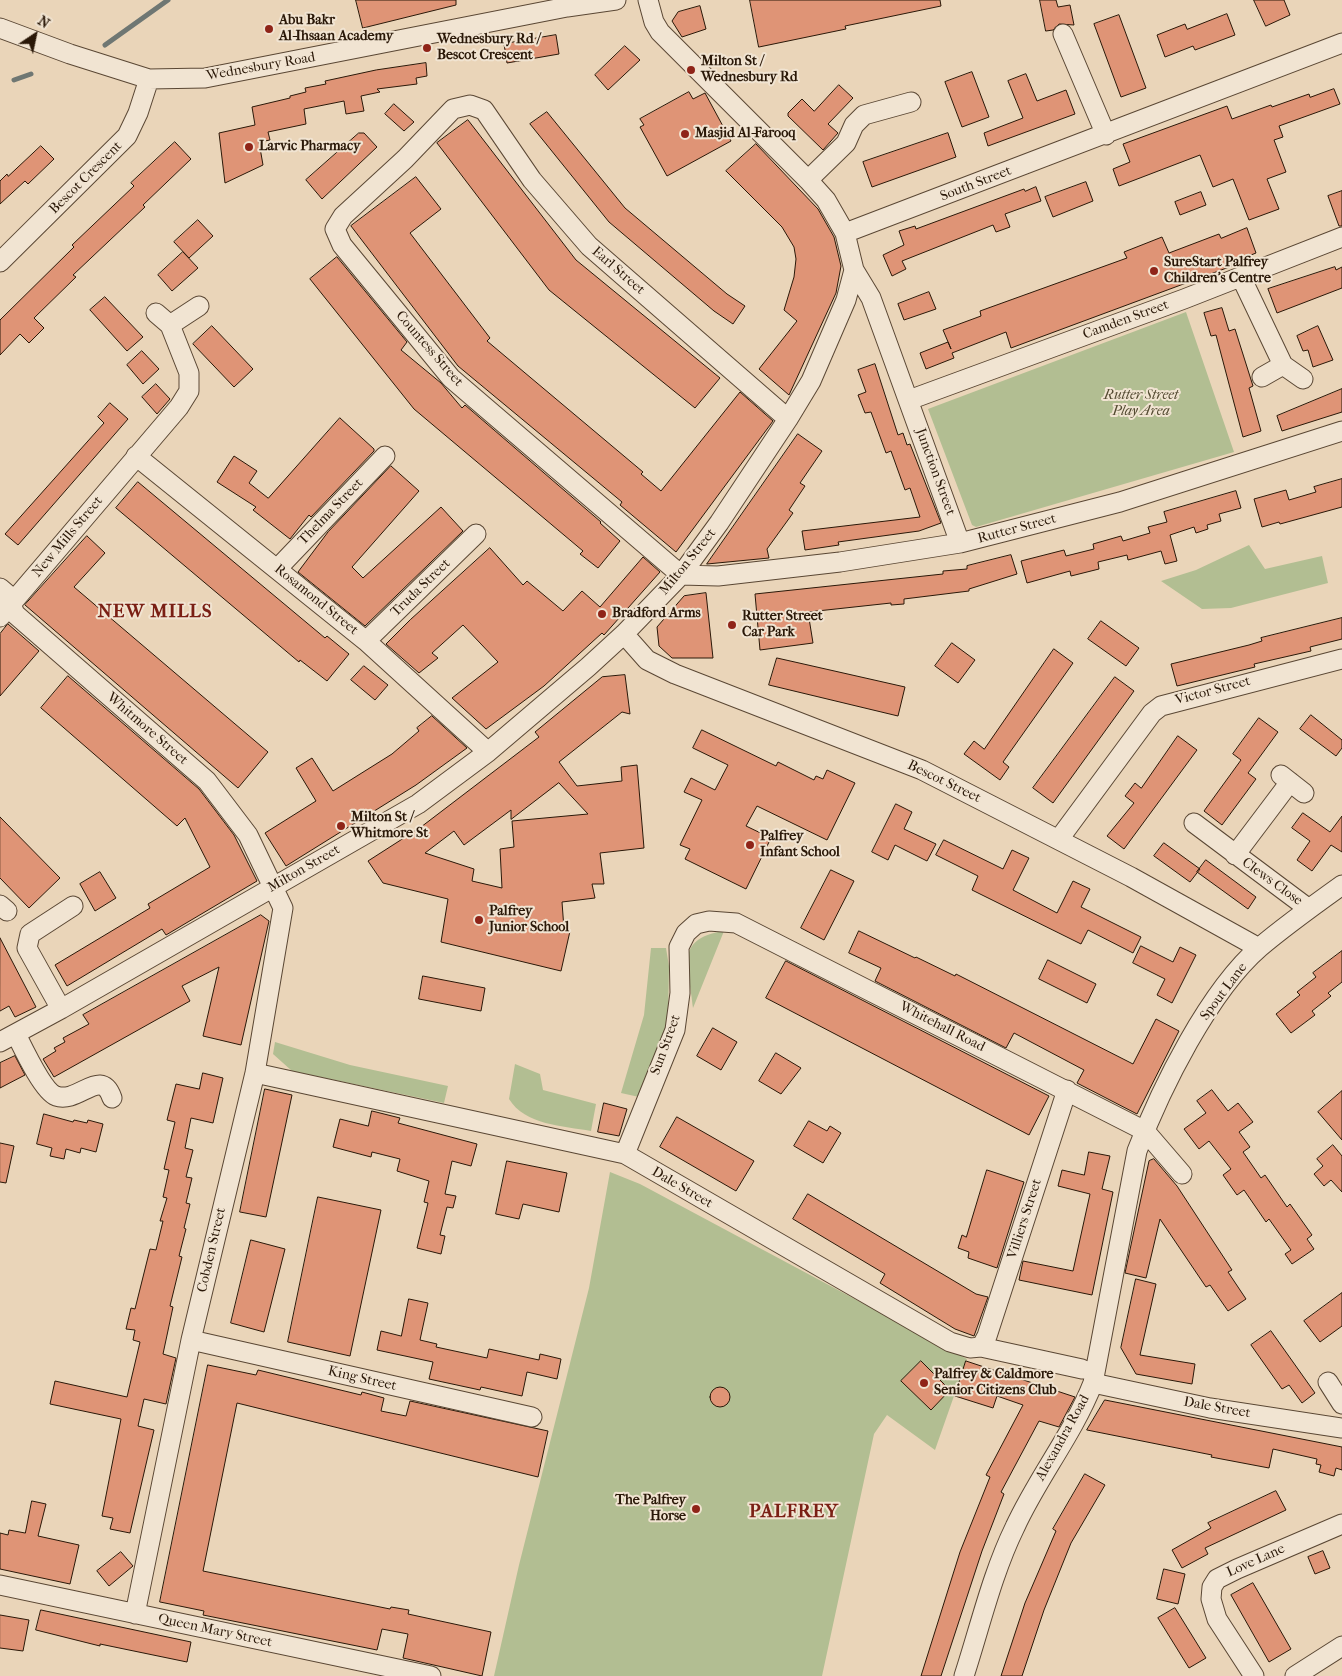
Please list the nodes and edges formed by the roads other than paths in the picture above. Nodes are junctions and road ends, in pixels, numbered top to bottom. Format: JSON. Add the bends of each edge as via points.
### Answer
{"nodes":[{"id":1,"x":616,"y":0,"type":"edge"},
{"id":2,"x":648,"y":0,"type":"edge"},
{"id":3,"x":0,"y":28,"type":"edge"},
{"id":4,"x":1063,"y":34,"type":"dead end"},
{"id":5,"x":1342,"y":43,"type":"edge"},
{"id":6,"x":149,"y":79,"type":"junction"},
{"id":7,"x":911,"y":102,"type":"dead end"},
{"id":8,"x":470,"y":105,"type":"joint"},
{"id":9,"x":1106,"y":134,"type":"junction"},
{"id":10,"x":808,"y":180,"type":"junction"},
{"id":11,"x":845,"y":233,"type":"junction"},
{"id":12,"x":1342,"y":237,"type":"edge"},
{"id":13,"x":0,"y":262,"type":"edge"},
{"id":14,"x":854,"y":270,"type":"junction"},
{"id":15,"x":1241,"y":277,"type":"junction"},
{"id":16,"x":199,"y":306,"type":"dead end"},
{"id":17,"x":156,"y":313,"type":"dead end"},
{"id":18,"x":170,"y":325,"type":"junction"},
{"id":19,"x":1283,"y":365,"type":"junction"},
{"id":20,"x":1262,"y":377,"type":"dead end"},
{"id":21,"x":1303,"y":379,"type":"dead end"},
{"id":22,"x":909,"y":400,"type":"junction"},
{"id":23,"x":788,"y":419,"type":"junction"},
{"id":24,"x":1342,"y":431,"type":"edge"},
{"id":25,"x":136,"y":456,"type":"junction"},
{"id":26,"x":385,"y":456,"type":"dead end"},
{"id":27,"x":476,"y":534,"type":"dead end"},
{"id":28,"x":960,"y":543,"type":"junction"},
{"id":29,"x":278,"y":569,"type":"junction"},
{"id":30,"x":681,"y":575,"type":"junction"},
{"id":31,"x":0,"y":588,"type":"edge"},
{"id":32,"x":6,"y":610,"type":"edge"},
{"id":33,"x":624,"y":634,"type":"junction"},
{"id":34,"x":366,"y":641,"type":"junction"},
{"id":35,"x":1342,"y":659,"type":"edge"},
{"id":36,"x":488,"y":752,"type":"junction"},
{"id":37,"x":1291,"y":783,"type":"dead end"},
{"id":38,"x":1194,"y":823,"type":"dead end"},
{"id":39,"x":1059,"y":839,"type":"junction"},
{"id":40,"x":1235,"y":855,"type":"junction"},
{"id":41,"x":1342,"y":885,"type":"edge"},
{"id":42,"x":274,"y":887,"type":"junction"},
{"id":43,"x":73,"y":906,"type":"dead end"},
{"id":44,"x":1309,"y":909,"type":"junction"},
{"id":45,"x":686,"y":933,"type":"joint"},
{"id":46,"x":1259,"y":948,"type":"junction"},
{"id":47,"x":61,"y":1009,"type":"junction"},
{"id":48,"x":8,"y":1038,"type":"edge"},
{"id":49,"x":255,"y":1073,"type":"junction"},
{"id":50,"x":1067,"y":1090,"type":"junction"},
{"id":51,"x":112,"y":1098,"type":"dead end"},
{"id":52,"x":1145,"y":1131,"type":"junction"},
{"id":53,"x":625,"y":1154,"type":"junction"},
{"id":54,"x":1182,"y":1174,"type":"dead end"},
{"id":55,"x":191,"y":1340,"type":"junction"},
{"id":56,"x":981,"y":1347,"type":"junction"},
{"id":57,"x":1088,"y":1376,"type":"junction"},
{"id":58,"x":1328,"y":1382,"type":"dead end"},
{"id":59,"x":1342,"y":1404,"type":"edge"},
{"id":60,"x":532,"y":1417,"type":"dead end"},
{"id":61,"x":1342,"y":1428,"type":"edge"},
{"id":62,"x":1342,"y":1524,"type":"edge"},
{"id":63,"x":0,"y":1584,"type":"edge"},
{"id":64,"x":135,"y":1614,"type":"junction"},
{"id":65,"x":1342,"y":1646,"type":"edge"},
{"id":66,"x":431,"y":1676,"type":"edge"},
{"id":67,"x":964,"y":1676,"type":"edge"},
{"id":68,"x":1254,"y":1676,"type":"edge"},
{"id":69,"x":1295,"y":1676,"type":"edge"}],
"edges":[{"from":1,"to":6,"type":"street","name":"Wednesbury Road","via":[[205,78]]},
{"from":2,"to":10,"type":"street","name":"Milton Street","via":[[660,32]]},
{"from":3,"to":6,"type":"street","name":"Wednesbury Road"},
{"from":4,"to":9,"type":"street"},
{"from":5,"to":9,"type":"street","name":"South Street"},
{"from":6,"to":13,"type":"street","name":"Bescot Crescent","via":[[127,136]]},
{"from":7,"to":10,"type":"street","via":[[864,115],[854,125],[846,143]]},
{"from":8,"to":23,"type":"street","name":"Earl Street","via":[[484,110],[532,180],[589,246]]},
{"from":8,"to":30,"type":"street","name":"Countess Street","via":[[453,109],[405,159],[342,216],[335,229],[342,244],[452,378]]},
{"from":9,"to":11,"type":"street","name":"South Street"},
{"from":10,"to":11,"type":"street","name":"Milton Street","via":[[826,200]]},
{"from":11,"to":14,"type":"street","name":"Milton Street"},
{"from":12,"to":15,"type":"street","name":"Camden Street"},
{"from":14,"to":22,"type":"street","name":"Junction Street","via":[[871,298]]},
{"from":14,"to":23,"type":"street","name":"Milton Street","via":[[834,332],[811,381]]},
{"from":15,"to":19,"type":"street"},
{"from":15,"to":22,"type":"street","name":"Camden Street"},
{"from":16,"to":18,"type":"street"},
{"from":17,"to":18,"type":"street"},
{"from":18,"to":25,"type":"street","name":"New Mills Street","via":[[188,373],[189,391]]},
{"from":19,"to":20,"type":"street"},
{"from":19,"to":21,"type":"street"},
{"from":22,"to":28,"type":"street","name":"Junction Street"},
{"from":23,"to":30,"type":"street","name":"Milton Street"},
{"from":24,"to":28,"type":"street","name":"Rutter Street","via":[[1120,502]]},
{"from":25,"to":29,"type":"street","name":"Rosamond Street"},
{"from":25,"to":32,"type":"street","name":"New Mills Street"},
{"from":26,"to":29,"type":"street","name":"Thelma Street"},
{"from":27,"to":34,"type":"street","name":"Truda Street"},
{"from":28,"to":30,"type":"street","name":"Rutter Street","via":[[718,576]]},
{"from":29,"to":34,"type":"street","name":"Rosamond Street"},
{"from":30,"to":33,"type":"street","name":"Milton Street"},
{"from":31,"to":32,"type":"street","name":"Whitmore Street","via":[[7,594]]},
{"from":32,"to":42,"type":"street","name":"Whitmore Street","via":[[15,614],[207,781],[248,835]]},
{"from":33,"to":36,"type":"street","name":"Milton Street"},
{"from":33,"to":39,"type":"street","name":"Bescot Street","via":[[647,660],[675,674],[922,770]]},
{"from":34,"to":36,"type":"street","name":"Rosamond Street"},
{"from":35,"to":39,"type":"street","name":"Victor Street","via":[[1161,706],[1152,713]]},
{"from":36,"to":42,"type":"street","name":"Milton Street","via":[[418,804]]},
{"from":37,"to":40,"type":"street","name":"Clews Close"},
{"from":38,"to":40,"type":"street","name":"Clews Close"},
{"from":39,"to":46,"type":"street","name":"Bescot Street"},
{"from":40,"to":44,"type":"street","name":"Clews Close"},
{"from":41,"to":44,"type":"street","name":"Spout Lane"},
{"from":42,"to":47,"type":"street","name":"Milton Street"},
{"from":42,"to":49,"type":"street","name":"Cobden Street","via":[[283,908]]},
{"from":43,"to":47,"type":"street","via":[[30,934],[27,948]]},
{"from":44,"to":46,"type":"street","name":"Spout Lane"},
{"from":45,"to":50,"type":"street","name":"Whitehall Road","via":[[696,924],[709,921],[736,923]]},
{"from":45,"to":53,"type":"street","name":"Sun Street","via":[[678,946],[680,993],[674,1030]]},
{"from":46,"to":52,"type":"street","name":"Spout Lane","via":[[1220,992],[1194,1033]]},
{"from":47,"to":48,"type":"street","name":"Milton Street"},
{"from":48,"to":51,"type":"street","name":"Milton Street","via":[[56,1096],[72,1096],[96,1084],[110,1089]]},
{"from":49,"to":53,"type":"street","name":"Dale Street"},
{"from":49,"to":55,"type":"street","name":"Cobden Street"},
{"from":50,"to":52,"type":"street","name":"Whitehall Road"},
{"from":50,"to":56,"type":"street","name":"Villiers Street"},
{"from":52,"to":54,"type":"street","name":"Whitehall Road"},
{"from":52,"to":57,"type":"street","name":"Alexandra Road"},
{"from":53,"to":56,"type":"street","name":"Dale Street","via":[[950,1342],[970,1348]]},
{"from":55,"to":60,"type":"street","name":"King Street"},
{"from":55,"to":64,"type":"street","name":"Cobden Street"},
{"from":56,"to":57,"type":"street","name":"Dale Street"},
{"from":57,"to":61,"type":"street","name":"Dale Street","via":[[1210,1408]]},
{"from":57,"to":67,"type":"street","name":"Alexandra Road","via":[[1082,1410],[1014,1527]]},
{"from":58,"to":59,"type":"street"},
{"from":62,"to":68,"type":"street","name":"Love Lane","via":[[1217,1579],[1211,1599],[1216,1619]]},
{"from":63,"to":64,"type":"street","name":"Queen Mary Street"},
{"from":64,"to":66,"type":"street","name":"Queen Mary Street"},
{"from":65,"to":69,"type":"street"}]}
